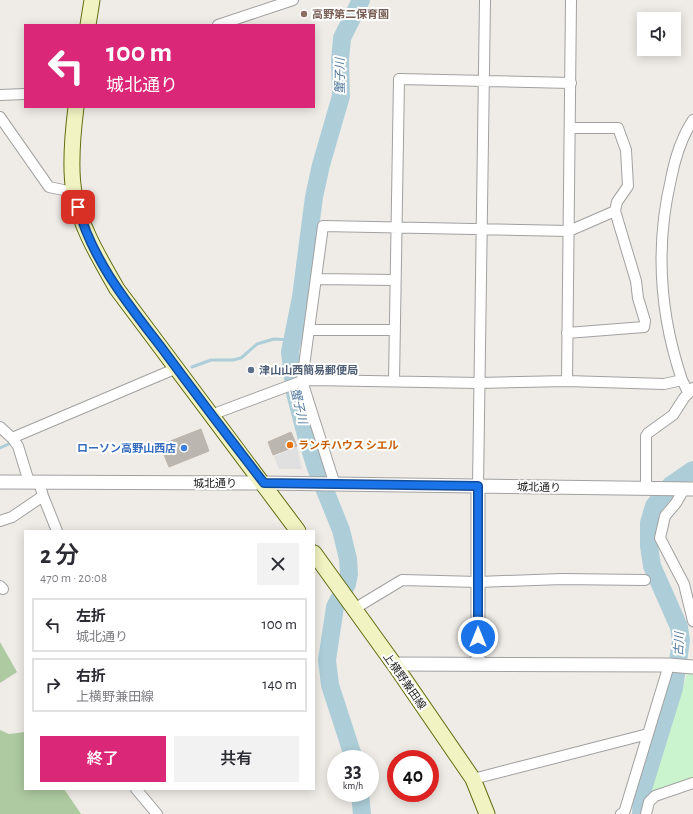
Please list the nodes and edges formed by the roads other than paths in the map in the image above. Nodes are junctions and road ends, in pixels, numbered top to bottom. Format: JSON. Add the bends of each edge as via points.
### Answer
{"nodes":[{"id":1,"x":92,"y":0,"type":"edge"},
{"id":2,"x":293,"y":0,"type":"edge"},
{"id":3,"x":485,"y":0,"type":"edge"},
{"id":4,"x":571,"y":0,"type":"edge"},
{"id":5,"x":88,"y":24,"type":"edge"},
{"id":6,"x":221,"y":24,"type":"edge"},
{"id":7,"x":484,"y":80,"type":"junction"},
{"id":8,"x":571,"y":83,"type":"junction"},
{"id":9,"x":24,"y":94,"type":"edge"},
{"id":10,"x":0,"y":95,"type":"edge"},
{"id":11,"x":76,"y":108,"type":"edge"},
{"id":12,"x":0,"y":117,"type":"edge"},
{"id":13,"x":693,"y":120,"type":"edge"},
{"id":14,"x":570,"y":128,"type":"junction"},
{"id":15,"x":73,"y":192,"type":"junction"},
{"id":16,"x":615,"y":210,"type":"junction"},
{"id":17,"x":396,"y":227,"type":"junction"},
{"id":18,"x":481,"y":229,"type":"junction"},
{"id":19,"x":569,"y":231,"type":"junction"},
{"id":20,"x":316,"y":279,"type":"junction"},
{"id":21,"x":396,"y":280,"type":"junction"},
{"id":22,"x":309,"y":330,"type":"junction"},
{"id":23,"x":395,"y":330,"type":"junction"},
{"id":24,"x":567,"y":333,"type":"junction"},
{"id":25,"x":176,"y":368,"type":"junction"},
{"id":26,"x":682,"y":380,"type":"junction"},
{"id":27,"x":302,"y":381,"type":"junction"},
{"id":28,"x":394,"y":381,"type":"junction"},
{"id":29,"x":566,"y":381,"type":"junction"},
{"id":30,"x":479,"y":383,"type":"junction"},
{"id":31,"x":690,"y":390,"type":"edge"},
{"id":32,"x":211,"y":415,"type":"junction"},
{"id":33,"x":0,"y":427,"type":"edge"},
{"id":34,"x":12,"y":438,"type":"junction"},
{"id":35,"x":0,"y":482,"type":"edge"},
{"id":36,"x":34,"y":482,"type":"junction"},
{"id":37,"x":264,"y":483,"type":"junction"},
{"id":38,"x":333,"y":485,"type":"junction"},
{"id":39,"x":478,"y":486,"type":"junction"},
{"id":40,"x":648,"y":489,"type":"junction"},
{"id":41,"x":686,"y":489,"type":"edge"},
{"id":42,"x":43,"y":496,"type":"junction"},
{"id":43,"x":0,"y":521,"type":"edge"},
{"id":44,"x":57,"y":530,"type":"edge"},
{"id":45,"x":297,"y":530,"type":"edge"},
{"id":46,"x":315,"y":554,"type":"edge"},
{"id":47,"x":645,"y":580,"type":"dead end"},
{"id":48,"x":478,"y":582,"type":"junction"},
{"id":49,"x":689,"y":584,"type":"edge"},
{"id":50,"x":351,"y":604,"type":"junction"},
{"id":51,"x":693,"y":621,"type":"edge"},
{"id":52,"x":394,"y":664,"type":"junction"},
{"id":53,"x":478,"y":664,"type":"junction"},
{"id":54,"x":669,"y":666,"type":"junction"},
{"id":55,"x":693,"y":667,"type":"edge"},
{"id":56,"x":648,"y":734,"type":"junction"},
{"id":57,"x":473,"y":779,"type":"junction"},
{"id":58,"x":693,"y":782,"type":"edge"},
{"id":59,"x":137,"y":790,"type":"edge"},
{"id":60,"x":157,"y":814,"type":"edge"},
{"id":61,"x":487,"y":814,"type":"edge"},
{"id":62,"x":621,"y":814,"type":"edge"},
{"id":63,"x":646,"y":814,"type":"edge"}],
"edges":[{"from":1,"to":5,"type":"main road"},
{"from":2,"to":6,"type":"street"},
{"from":3,"to":7,"type":"street"},
{"from":4,"to":8,"type":"street"},
{"from":7,"to":8,"type":"street"},
{"from":7,"to":17,"type":"street","via":[[399,79]]},
{"from":7,"to":18,"type":"street"},
{"from":8,"to":14,"type":"street"},
{"from":9,"to":10,"type":"street"},
{"from":11,"to":15,"type":"main road"},
{"from":12,"to":15,"type":"street","via":[[49,187]]},
{"from":13,"to":26,"type":"street","via":[[682,140],[664,210],[660,263],[668,331]]},
{"from":14,"to":16,"type":"street","via":[[618,128],[626,150],[628,186],[617,202]]},
{"from":14,"to":19,"type":"street"},
{"from":15,"to":25,"type":"main road","via":[[82,222],[95,251],[117,289]]},
{"from":16,"to":19,"type":"street"},
{"from":16,"to":24,"type":"street","via":[[636,281],[645,321],[644,327]]},
{"from":17,"to":18,"type":"street"},
{"from":17,"to":20,"type":"street","via":[[323,226]]},
{"from":17,"to":21,"type":"street"},
{"from":18,"to":19,"type":"street"},
{"from":18,"to":30,"type":"street"},
{"from":19,"to":24,"type":"street"},
{"from":20,"to":21,"type":"street"},
{"from":20,"to":22,"type":"street"},
{"from":21,"to":23,"type":"street"},
{"from":22,"to":23,"type":"street"},
{"from":22,"to":27,"type":"street"},
{"from":23,"to":28,"type":"street"},
{"from":24,"to":29,"type":"street"},
{"from":25,"to":32,"type":"main road"},
{"from":25,"to":34,"type":"street"},
{"from":26,"to":29,"type":"street","via":[[664,384]]},
{"from":26,"to":31,"type":"street"},
{"from":27,"to":28,"type":"street"},
{"from":27,"to":32,"type":"street"},
{"from":27,"to":38,"type":"street"},
{"from":28,"to":30,"type":"street"},
{"from":29,"to":30,"type":"street"},
{"from":30,"to":39,"type":"street"},
{"from":31,"to":40,"type":"street","via":[[674,415],[646,436]]},
{"from":32,"to":37,"type":"main road"},
{"from":33,"to":34,"type":"street"},
{"from":34,"to":36,"type":"street"},
{"from":35,"to":36,"type":"street","name":"城北通り"},
{"from":36,"to":37,"type":"street","name":"城北通り"},
{"from":36,"to":42,"type":"street"},
{"from":37,"to":38,"type":"street","name":"城北通り"},
{"from":37,"to":45,"type":"main road"},
{"from":38,"to":39,"type":"street","name":"城北通り"},
{"from":39,"to":40,"type":"street","name":"城北通り"},
{"from":39,"to":48,"type":"street"},
{"from":40,"to":41,"type":"street","name":"城北通り"},
{"from":41,"to":49,"type":"street","via":[[665,516],[660,538]]},
{"from":42,"to":43,"type":"street","via":[[12,517]]},
{"from":42,"to":44,"type":"street"},
{"from":46,"to":50,"type":"main road","name":"上横野兼田線"},
{"from":47,"to":48,"type":"street"},
{"from":48,"to":50,"type":"street","via":[[402,580]]},
{"from":48,"to":53,"type":"street"},
{"from":49,"to":51,"type":"street"},
{"from":50,"to":52,"type":"main road","name":"上横野兼田線"},
{"from":52,"to":53,"type":"street"},
{"from":52,"to":57,"type":"main road","name":"上横野兼田線"},
{"from":53,"to":54,"type":"street"},
{"from":54,"to":55,"type":"street"},
{"from":54,"to":56,"type":"street"},
{"from":56,"to":57,"type":"street"},
{"from":56,"to":62,"type":"street","via":[[624,813]]},
{"from":57,"to":61,"type":"main road","name":"上横野兼田線"},
{"from":58,"to":63,"type":"street","via":[[655,796],[649,802]]},
{"from":59,"to":60,"type":"street"}]}
